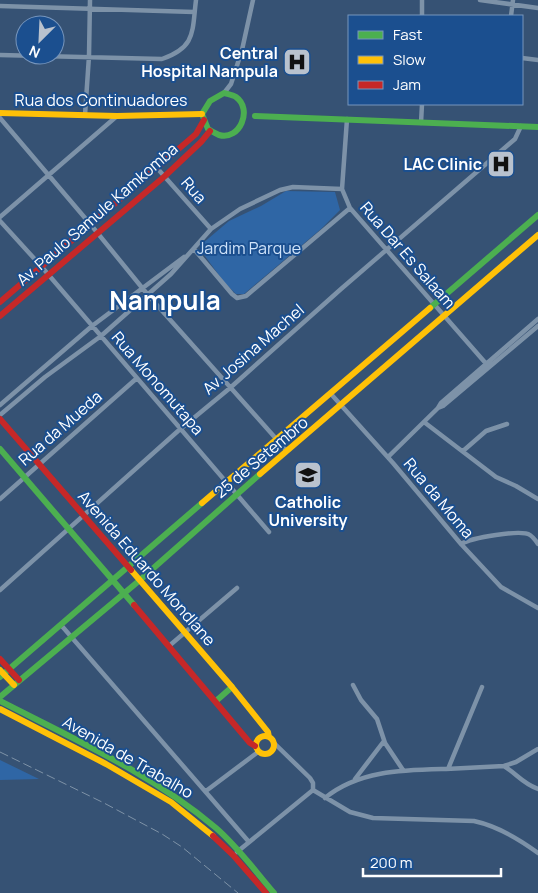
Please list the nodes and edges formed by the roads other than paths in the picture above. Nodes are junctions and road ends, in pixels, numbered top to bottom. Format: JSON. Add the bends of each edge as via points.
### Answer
{"nodes":[{"id":1,"x":90,"y":0,"type":"edge"},
{"id":2,"x":196,"y":0,"type":"edge"},
{"id":3,"x":253,"y":0,"type":"edge"},
{"id":4,"x":422,"y":0,"type":"edge"},
{"id":5,"x":480,"y":0,"type":"edge"},
{"id":6,"x":513,"y":2,"type":"edge"},
{"id":7,"x":0,"y":6,"type":"edge"},
{"id":8,"x":538,"y":8,"type":"edge"},
{"id":9,"x":89,"y":9,"type":"junction"},
{"id":10,"x":194,"y":12,"type":"junction"},
{"id":11,"x":422,"y":15,"type":"edge"},
{"id":12,"x":511,"y":15,"type":"edge"},
{"id":13,"x":0,"y":54,"type":"edge"},
{"id":14,"x":89,"y":56,"type":"junction"},
{"id":15,"x":523,"y":58,"type":"edge"},
{"id":16,"x":538,"y":60,"type":"edge"},
{"id":17,"x":231,"y":84,"type":"junction"},
{"id":18,"x":224,"y":92,"type":"junction"},
{"id":19,"x":235,"y":96,"type":"junction"},
{"id":20,"x":422,"y":105,"type":"edge"},
{"id":21,"x":244,"y":106,"type":"junction"},
{"id":22,"x":0,"y":113,"type":"edge"},
{"id":23,"x":85,"y":115,"type":"junction"},
{"id":24,"x":117,"y":116,"type":"junction"},
{"id":25,"x":255,"y":116,"type":"junction"},
{"id":26,"x":203,"y":117,"type":"junction"},
{"id":27,"x":0,"y":118,"type":"edge"},
{"id":28,"x":347,"y":119,"type":"junction"},
{"id":29,"x":421,"y":123,"type":"junction"},
{"id":30,"x":242,"y":126,"type":"junction"},
{"id":31,"x":521,"y":126,"type":"junction"},
{"id":32,"x":538,"y":127,"type":"edge"},
{"id":33,"x":210,"y":130,"type":"junction"},
{"id":34,"x":157,"y":168,"type":"junction"},
{"id":35,"x":47,"y":175,"type":"junction"},
{"id":36,"x":165,"y":176,"type":"junction"},
{"id":37,"x":342,"y":189,"type":"junction"},
{"id":38,"x":350,"y":208,"type":"junction"},
{"id":39,"x":538,"y":215,"type":"edge"},
{"id":40,"x":0,"y":217,"type":"edge"},
{"id":41,"x":0,"y":221,"type":"edge"},
{"id":42,"x":91,"y":225,"type":"junction"},
{"id":43,"x":211,"y":229,"type":"junction"},
{"id":44,"x":97,"y":232,"type":"junction"},
{"id":45,"x":538,"y":235,"type":"edge"},
{"id":46,"x":194,"y":249,"type":"junction"},
{"id":47,"x":386,"y":250,"type":"junction"},
{"id":48,"x":487,"y":260,"type":"junction"},
{"id":49,"x":41,"y":266,"type":"junction"},
{"id":50,"x":496,"y":270,"type":"junction"},
{"id":51,"x":48,"y":274,"type":"junction"},
{"id":52,"x":143,"y":289,"type":"junction"},
{"id":53,"x":148,"y":295,"type":"junction"},
{"id":54,"x":0,"y":302,"type":"edge"},
{"id":55,"x":435,"y":304,"type":"junction"},
{"id":56,"x":444,"y":315,"type":"junction"},
{"id":57,"x":0,"y":316,"type":"edge"},
{"id":58,"x":538,"y":319,"type":"edge"},
{"id":59,"x":92,"y":326,"type":"junction"},
{"id":60,"x":538,"y":326,"type":"edge"},
{"id":61,"x":101,"y":336,"type":"junction"},
{"id":62,"x":382,"y":349,"type":"junction"},
{"id":63,"x":392,"y":361,"type":"junction"},
{"id":64,"x":488,"y":365,"type":"junction"},
{"id":65,"x":40,"y":371,"type":"junction"},
{"id":66,"x":45,"y":377,"type":"junction"},
{"id":67,"x":137,"y":378,"type":"junction"},
{"id":68,"x":230,"y":388,"type":"junction"},
{"id":69,"x":19,"y":389,"type":"junction"},
{"id":70,"x":330,"y":394,"type":"junction"},
{"id":71,"x":24,"y":395,"type":"junction"},
{"id":72,"x":0,"y":405,"type":"edge"},
{"id":73,"x":342,"y":405,"type":"junction"},
{"id":74,"x":0,"y":417,"type":"edge"},
{"id":75,"x":424,"y":422,"type":"junction"},
{"id":76,"x":507,"y":424,"type":"dead end"},
{"id":77,"x":180,"y":429,"type":"junction"},
{"id":78,"x":277,"y":440,"type":"junction"},
{"id":79,"x":0,"y":449,"type":"edge"},
{"id":80,"x":463,"y":451,"type":"junction"},
{"id":81,"x":288,"y":452,"type":"junction"},
{"id":82,"x":388,"y":457,"type":"junction"},
{"id":83,"x":38,"y":464,"type":"junction"},
{"id":84,"x":23,"y":476,"type":"junction"},
{"id":85,"x":226,"y":482,"type":"junction"},
{"id":86,"x":237,"y":495,"type":"junction"},
{"id":87,"x":0,"y":498,"type":"edge"},
{"id":88,"x":538,"y":499,"type":"edge"},
{"id":89,"x":82,"y":516,"type":"junction"},
{"id":90,"x":176,"y":526,"type":"junction"},
{"id":91,"x":68,"y":529,"type":"junction"},
{"id":92,"x":270,"y":532,"type":"dead end"},
{"id":93,"x":186,"y":538,"type":"junction"},
{"id":94,"x":461,"y":544,"type":"junction"},
{"id":95,"x":538,"y":544,"type":"edge"},
{"id":96,"x":127,"y":566,"type":"junction"},
{"id":97,"x":112,"y":580,"type":"junction"},
{"id":98,"x":140,"y":580,"type":"junction"},
{"id":99,"x":237,"y":588,"type":"dead end"},
{"id":100,"x":0,"y":590,"type":"edge"},
{"id":101,"x":124,"y":594,"type":"junction"},
{"id":102,"x":538,"y":608,"type":"edge"},
{"id":103,"x":61,"y":625,"type":"junction"},
{"id":104,"x":185,"y":633,"type":"junction"},
{"id":105,"x":71,"y":637,"type":"junction"},
{"id":106,"x":169,"y":646,"type":"junction"},
{"id":107,"x":0,"y":659,"type":"edge"},
{"id":108,"x":3,"y":672,"type":"edge"},
{"id":109,"x":16,"y":683,"type":"junction"},
{"id":110,"x":353,"y":685,"type":"dead end"},
{"id":111,"x":232,"y":687,"type":"junction"},
{"id":112,"x":482,"y":687,"type":"dead end"},
{"id":113,"x":0,"y":697,"type":"edge"},
{"id":114,"x":216,"y":700,"type":"junction"},
{"id":115,"x":0,"y":701,"type":"edge"},
{"id":116,"x":0,"y":709,"type":"edge"},
{"id":117,"x":64,"y":739,"type":"junction"},
{"id":118,"x":272,"y":740,"type":"junction"},
{"id":119,"x":384,"y":741,"type":"junction"},
{"id":120,"x":256,"y":749,"type":"junction"},
{"id":121,"x":538,"y":749,"type":"edge"},
{"id":122,"x":504,"y":766,"type":"junction"},
{"id":123,"x":448,"y":769,"type":"junction"},
{"id":124,"x":403,"y":770,"type":"junction"},
{"id":125,"x":354,"y":780,"type":"junction"},
{"id":126,"x":538,"y":789,"type":"edge"},
{"id":127,"x":313,"y":790,"type":"junction"},
{"id":128,"x":206,"y":791,"type":"junction"},
{"id":129,"x":325,"y":798,"type":"junction"},
{"id":130,"x":249,"y":842,"type":"junction"},
{"id":131,"x":236,"y":853,"type":"junction"},
{"id":132,"x":538,"y":853,"type":"edge"},
{"id":133,"x":266,"y":893,"type":"edge"},
{"id":134,"x":274,"y":893,"type":"edge"}],
"edges":[{"from":1,"to":9,"type":"street"},
{"from":2,"to":10,"type":"street"},
{"from":3,"to":17,"type":"street"},
{"from":4,"to":11,"type":"street"},
{"from":5,"to":6,"type":"street"},
{"from":6,"to":8,"type":"street"},
{"from":6,"to":12,"type":"street"},
{"from":7,"to":9,"type":"street"},
{"from":9,"to":10,"type":"street"},
{"from":9,"to":14,"type":"street"},
{"from":10,"to":14,"type":"street","via":[[192,33],[177,54],[162,59]]},
{"from":13,"to":14,"type":"street"},
{"from":14,"to":23,"type":"street"},
{"from":15,"to":16,"type":"street"},
{"from":17,"to":18,"type":"street"},
{"from":17,"to":19,"type":"street"},
{"from":18,"to":19,"type":"main road"},
{"from":18,"to":26,"type":"main road","via":[[206,104]]},
{"from":19,"to":21,"type":"main road"},
{"from":20,"to":29,"type":"street"},
{"from":21,"to":25,"type":"main road"},
{"from":21,"to":30,"type":"main road"},
{"from":22,"to":23,"type":"main road","name":"Rua dos Continuadores"},
{"from":23,"to":24,"type":"main road","name":"Rua dos Continuadores"},
{"from":24,"to":26,"type":"main road","name":"Rua dos Continuadores"},
{"from":24,"to":35,"type":"street"},
{"from":25,"to":28,"type":"main road"},
{"from":25,"to":30,"type":"main road"},
{"from":26,"to":33,"type":"main road"},
{"from":26,"to":34,"type":"main road","name":"Av. Paulo Samule Kamkomba","via":[[196,134]]},
{"from":27,"to":35,"type":"street"},
{"from":28,"to":29,"type":"main road"},
{"from":28,"to":37,"type":"street","name":"Rua Dar Es Salaam"},
{"from":29,"to":31,"type":"main road"},
{"from":30,"to":33,"type":"main road","via":[[226,137]]},
{"from":31,"to":32,"type":"main road"},
{"from":31,"to":47,"type":"street","name":"Av. Josina Machel","via":[[515,139]]},
{"from":33,"to":36,"type":"main road","name":"Av. Paulo Samule Kamkomba","via":[[202,142]]},
{"from":34,"to":36,"type":"street","name":"Rua"},
{"from":34,"to":42,"type":"main road","name":"Av. Paulo Samule Kamkomba"},
{"from":35,"to":40,"type":"street"},
{"from":35,"to":42,"type":"street"},
{"from":36,"to":43,"type":"street","name":"Rua"},
{"from":36,"to":44,"type":"main road","name":"Av. Paulo Samule Kamkomba"},
{"from":37,"to":38,"type":"street","name":"Rua Dar Es Salaam"},
{"from":37,"to":43,"type":"street","via":[[298,187],[280,190],[240,209]]},
{"from":38,"to":46,"type":"street","via":[[246,296],[237,298],[232,294]]},
{"from":38,"to":47,"type":"street","name":"Rua Dar Es Salaam"},
{"from":39,"to":48,"type":"main road","name":"25 de Setembro"},
{"from":41,"to":49,"type":"street","name":"Rua Monomutapa"},
{"from":42,"to":44,"type":"street"},
{"from":42,"to":49,"type":"main road","name":"Av. Paulo Samule Kamkomba"},
{"from":43,"to":46,"type":"street"},
{"from":44,"to":51,"type":"main road","name":"Av. Paulo Samule Kamkomba"},
{"from":44,"to":52,"type":"street"},
{"from":45,"to":50,"type":"main road","name":"25 de Setembro"},
{"from":46,"to":52,"type":"street"},
{"from":46,"to":53,"type":"street"},
{"from":47,"to":55,"type":"street","name":"Rua Dar Es Salaam"},
{"from":47,"to":68,"type":"street","name":"Av. Josina Machel"},
{"from":48,"to":50,"type":"main road"},
{"from":48,"to":55,"type":"main road","name":"25 de Setembro"},
{"from":49,"to":51,"type":"street","name":"Rua Monomutapa"},
{"from":49,"to":54,"type":"main road","name":"Av. Paulo Samule Kamkomba"},
{"from":50,"to":56,"type":"main road","name":"25 de Setembro"},
{"from":51,"to":57,"type":"main road","name":"Av. Paulo Samule Kamkomba"},
{"from":51,"to":59,"type":"street","name":"Rua Monomutapa"},
{"from":52,"to":53,"type":"street"},
{"from":52,"to":59,"type":"street"},
{"from":53,"to":61,"type":"street"},
{"from":53,"to":68,"type":"street"},
{"from":55,"to":56,"type":"street","name":"Rua Dar Es Salaam"},
{"from":55,"to":62,"type":"main road","name":"25 de Setembro"},
{"from":56,"to":63,"type":"main road","name":"25 de Setembro"},
{"from":56,"to":64,"type":"street","name":"Rua Dar Es Salaam"},
{"from":58,"to":64,"type":"street"},
{"from":59,"to":61,"type":"street","name":"Rua Monomutapa"},
{"from":59,"to":65,"type":"street"},
{"from":60,"to":64,"type":"street"},
{"from":61,"to":66,"type":"street"},
{"from":61,"to":67,"type":"street","name":"Rua Monomutapa"},
{"from":62,"to":63,"type":"main road"},
{"from":62,"to":70,"type":"main road","name":"25 de Setembro"},
{"from":63,"to":73,"type":"main road","name":"25 de Setembro"},
{"from":64,"to":75,"type":"street"},
{"from":65,"to":66,"type":"street"},
{"from":65,"to":69,"type":"street"},
{"from":66,"to":71,"type":"street"},
{"from":67,"to":77,"type":"street","name":"Rua Monomutapa"},
{"from":67,"to":83,"type":"street","name":"Rua da Mueda"},
{"from":68,"to":77,"type":"street","name":"Av. Josina Machel"},
{"from":68,"to":78,"type":"street"},
{"from":69,"to":71,"type":"street"},
{"from":69,"to":72,"type":"street"},
{"from":70,"to":73,"type":"street","name":"Rua da Moma"},
{"from":70,"to":78,"type":"main road","name":"25 de Setembro"},
{"from":71,"to":74,"type":"street"},
{"from":73,"to":81,"type":"main road","name":"25 de Setembro"},
{"from":73,"to":82,"type":"street","name":"Rua da Moma"},
{"from":74,"to":83,"type":"main road","name":"Avenida Eduardo Mondlane"},
{"from":75,"to":80,"type":"street"},
{"from":75,"to":82,"type":"street"},
{"from":76,"to":80,"type":"street","via":[[486,431]]},
{"from":77,"to":85,"type":"street","name":"Rua Monomutapa"},
{"from":77,"to":89,"type":"street","name":"Av. Josina Machel"},
{"from":78,"to":81,"type":"street"},
{"from":78,"to":85,"type":"main road","name":"25 de Setembro"},
{"from":79,"to":84,"type":"main road","name":"Avenida Eduardo Mondlane"},
{"from":80,"to":88,"type":"street","via":[[496,477]]},
{"from":81,"to":86,"type":"main road","name":"25 de Setembro"},
{"from":82,"to":94,"type":"street","name":"Rua da Moma"},
{"from":83,"to":84,"type":"street","name":"Rua da Mueda"},
{"from":83,"to":89,"type":"main road","name":"Avenida Eduardo Mondlane"},
{"from":84,"to":87,"type":"street","name":"Rua da Mueda"},
{"from":84,"to":91,"type":"main road","name":"Avenida Eduardo Mondlane"},
{"from":85,"to":86,"type":"street","name":"Rua Monomutapa"},
{"from":85,"to":90,"type":"main road","name":"25 de Setembro"},
{"from":86,"to":92,"type":"street","name":"Rua Monomutapa"},
{"from":86,"to":93,"type":"main road","name":"25 de Setembro"},
{"from":89,"to":91,"type":"street","name":"Av. Josina Machel"},
{"from":89,"to":96,"type":"main road","name":"Avenida Eduardo Mondlane"},
{"from":90,"to":93,"type":"main road"},
{"from":90,"to":96,"type":"main road","name":"25 de Setembro"},
{"from":91,"to":97,"type":"main road","name":"Avenida Eduardo Mondlane"},
{"from":91,"to":100,"type":"street","name":"Av. Josina Machel"},
{"from":93,"to":98,"type":"main road","name":"25 de Setembro"},
{"from":94,"to":95,"type":"street","via":[[467,540],[522,533],[530,534]]},
{"from":94,"to":102,"type":"street","name":"Rua da Moma","via":[[502,587]]},
{"from":96,"to":97,"type":"main road","name":"25 de Setembro"},
{"from":96,"to":98,"type":"main road","name":"Avenida Eduardo Mondlane"},
{"from":97,"to":101,"type":"main road","name":"Avenida Eduardo Mondlane"},
{"from":97,"to":103,"type":"main road","name":"25 de Setembro"},
{"from":98,"to":101,"type":"main road","name":"25 de Setembro"},
{"from":98,"to":104,"type":"main road","name":"Avenida Eduardo Mondlane"},
{"from":99,"to":104,"type":"street"},
{"from":101,"to":105,"type":"main road","name":"25 de Setembro"},
{"from":101,"to":106,"type":"main road","name":"Avenida Eduardo Mondlane"},
{"from":103,"to":105,"type":"street"},
{"from":103,"to":108,"type":"main road","name":"25 de Setembro"},
{"from":104,"to":106,"type":"street"},
{"from":104,"to":111,"type":"main road","name":"Avenida Eduardo Mondlane"},
{"from":105,"to":109,"type":"main road","name":"25 de Setembro"},
{"from":105,"to":128,"type":"street"},
{"from":106,"to":114,"type":"main road","name":"Avenida Eduardo Mondlane"},
{"from":107,"to":108,"type":"main road"},
{"from":108,"to":109,"type":"main road"},
{"from":109,"to":113,"type":"main road","name":"25 de Setembro"},
{"from":110,"to":119,"type":"street","via":[[377,719]]},
{"from":111,"to":114,"type":"main road"},
{"from":111,"to":118,"type":"main road","name":"Avenida Eduardo Mondlane"},
{"from":112,"to":123,"type":"street"},
{"from":114,"to":120,"type":"main road","name":"Avenida Eduardo Mondlane"},
{"from":115,"to":117,"type":"main road","name":"Avenida de Trabalho"},
{"from":116,"to":117,"type":"main road","name":"Avenida de Trabalho"},
{"from":117,"to":131,"type":"main road","name":"Avenida de Trabalho","via":[[173,799]]},
{"from":118,"to":120,"type":"main road","via":[[260,737],[256,741]]},
{"from":118,"to":120,"type":"main road","via":[[274,749],[270,753],[264,755]]},
{"from":118,"to":127,"type":"street","via":[[310,778]]},
{"from":119,"to":124,"type":"street"},
{"from":119,"to":125,"type":"street"},
{"from":120,"to":128,"type":"street"},
{"from":121,"to":122,"type":"street"},
{"from":122,"to":123,"type":"street"},
{"from":122,"to":126,"type":"street","via":[[517,774],[521,781]]},
{"from":123,"to":124,"type":"street"},
{"from":124,"to":125,"type":"street"},
{"from":125,"to":129,"type":"street"},
{"from":127,"to":129,"type":"street"},
{"from":127,"to":130,"type":"street"},
{"from":128,"to":130,"type":"street"},
{"from":129,"to":132,"type":"street","via":[[350,812],[373,818],[487,824]]},
{"from":130,"to":131,"type":"street"},
{"from":131,"to":133,"type":"main road","name":"Avenida de Trabalho"},
{"from":131,"to":134,"type":"main road","name":"Avenida de Trabalho"}]}
